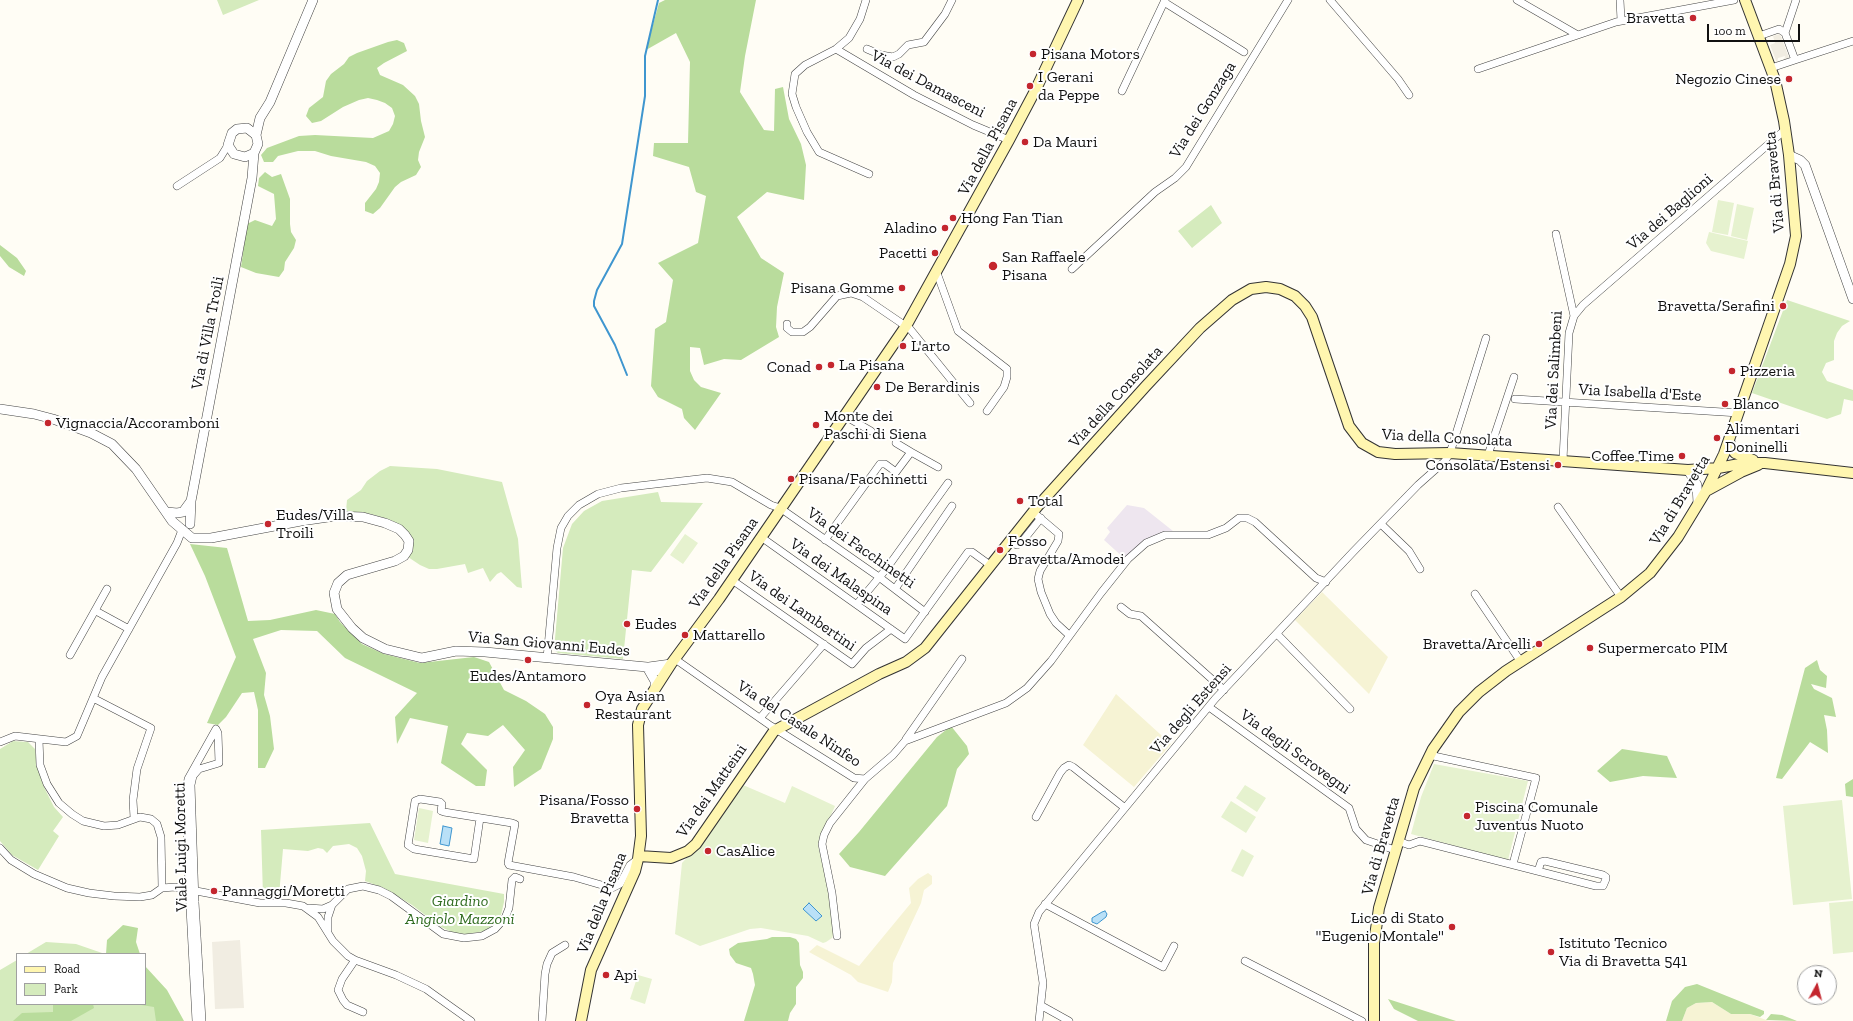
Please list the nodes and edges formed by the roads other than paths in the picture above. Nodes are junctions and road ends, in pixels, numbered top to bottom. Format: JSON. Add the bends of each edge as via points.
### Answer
{"nodes":[{"id":1,"x":313,"y":0,"type":"edge"},
{"id":2,"x":866,"y":0,"type":"edge"},
{"id":3,"x":952,"y":0,"type":"edge"},
{"id":4,"x":1078,"y":0,"type":"edge"},
{"id":5,"x":1288,"y":0,"type":"edge"},
{"id":6,"x":1330,"y":0,"type":"edge"},
{"id":7,"x":1517,"y":0,"type":"edge"},
{"id":8,"x":1620,"y":0,"type":"edge"},
{"id":9,"x":1734,"y":0,"type":"edge"},
{"id":10,"x":1745,"y":0,"type":"edge"},
{"id":11,"x":1796,"y":0,"type":"edge"},
{"id":12,"x":1164,"y":1,"type":"edge"},
{"id":13,"x":1621,"y":20,"type":"junction"},
{"id":14,"x":1785,"y":33,"type":"junction"},
{"id":15,"x":1576,"y":34,"type":"junction"},
{"id":16,"x":1759,"y":36,"type":"junction"},
{"id":17,"x":1853,"y":41,"type":"edge"},
{"id":18,"x":836,"y":49,"type":"junction"},
{"id":19,"x":867,"y":49,"type":"dead end"},
{"id":20,"x":1244,"y":52,"type":"dead end"},
{"id":21,"x":1794,"y":60,"type":"junction"},
{"id":22,"x":1771,"y":68,"type":"junction"},
{"id":23,"x":1478,"y":69,"type":"dead end"},
{"id":24,"x":1122,"y":91,"type":"dead end"},
{"id":25,"x":1409,"y":95,"type":"dead end"},
{"id":26,"x":260,"y":118,"type":"junction"},
{"id":27,"x":247,"y":128,"type":"junction"},
{"id":28,"x":1786,"y":129,"type":"junction"},
{"id":29,"x":256,"y":135,"type":"junction"},
{"id":30,"x":1009,"y":140,"type":"junction"},
{"id":31,"x":228,"y":145,"type":"junction"},
{"id":32,"x":254,"y":153,"type":"junction"},
{"id":33,"x":1789,"y":155,"type":"junction"},
{"id":34,"x":239,"y":156,"type":"junction"},
{"id":35,"x":220,"y":158,"type":"junction"},
{"id":36,"x":252,"y":170,"type":"junction"},
{"id":37,"x":869,"y":174,"type":"dead end"},
{"id":38,"x":178,"y":186,"type":"dead end"},
{"id":39,"x":1556,"y":234,"type":"dead end"},
{"id":40,"x":1072,"y":269,"type":"dead end"},
{"id":41,"x":937,"y":273,"type":"junction"},
{"id":42,"x":1853,"y":299,"type":"edge"},
{"id":43,"x":1574,"y":316,"type":"junction"},
{"id":44,"x":788,"y":324,"type":"dead end"},
{"id":45,"x":906,"y":326,"type":"junction"},
{"id":46,"x":1486,"y":338,"type":"dead end"},
{"id":47,"x":1514,"y":377,"type":"dead end"},
{"id":48,"x":1515,"y":400,"type":"dead end"},
{"id":49,"x":970,"y":403,"type":"dead end"},
{"id":50,"x":1566,"y":403,"type":"junction"},
{"id":51,"x":0,"y":409,"type":"edge"},
{"id":52,"x":987,"y":411,"type":"dead end"},
{"id":53,"x":1739,"y":413,"type":"junction"},
{"id":54,"x":845,"y":416,"type":"junction"},
{"id":55,"x":872,"y":431,"type":"dead end"},
{"id":56,"x":1729,"y":441,"type":"junction"},
{"id":57,"x":896,"y":443,"type":"dead end"},
{"id":58,"x":911,"y":452,"type":"junction"},
{"id":59,"x":1450,"y":453,"type":"junction"},
{"id":60,"x":1488,"y":455,"type":"junction"},
{"id":61,"x":1563,"y":460,"type":"junction"},
{"id":62,"x":1765,"y":463,"type":"junction"},
{"id":63,"x":938,"y":467,"type":"dead end"},
{"id":64,"x":1718,"y":468,"type":"junction"},
{"id":65,"x":1688,"y":470,"type":"junction"},
{"id":66,"x":1853,"y":472,"type":"edge"},
{"id":67,"x":948,"y":483,"type":"dead end"},
{"id":68,"x":1706,"y":491,"type":"junction"},
{"id":69,"x":191,"y":501,"type":"junction"},
{"id":70,"x":1698,"y":503,"type":"junction"},
{"id":71,"x":952,"y":506,"type":"dead end"},
{"id":72,"x":1558,"y":507,"type":"dead end"},
{"id":73,"x":780,"y":508,"type":"junction"},
{"id":74,"x":167,"y":512,"type":"junction"},
{"id":75,"x":1037,"y":515,"type":"junction"},
{"id":76,"x":1381,"y":524,"type":"junction"},
{"id":77,"x":186,"y":528,"type":"junction"},
{"id":78,"x":761,"y":538,"type":"junction"},
{"id":79,"x":825,"y":540,"type":"junction"},
{"id":80,"x":990,"y":565,"type":"junction"},
{"id":81,"x":1420,"y":569,"type":"dead end"},
{"id":82,"x":879,"y":577,"type":"junction"},
{"id":83,"x":732,"y":580,"type":"junction"},
{"id":84,"x":1326,"y":582,"type":"junction"},
{"id":85,"x":107,"y":589,"type":"dead end"},
{"id":86,"x":895,"y":589,"type":"junction"},
{"id":87,"x":1475,"y":594,"type":"dead end"},
{"id":88,"x":1621,"y":597,"type":"junction"},
{"id":89,"x":858,"y":604,"type":"junction"},
{"id":90,"x":1121,"y":607,"type":"dead end"},
{"id":91,"x":96,"y":611,"type":"junction"},
{"id":92,"x":926,"y":612,"type":"junction"},
{"id":93,"x":129,"y":629,"type":"junction"},
{"id":94,"x":891,"y":629,"type":"junction"},
{"id":95,"x":1277,"y":634,"type":"junction"},
{"id":96,"x":1069,"y":635,"type":"junction"},
{"id":97,"x":824,"y":644,"type":"junction"},
{"id":98,"x":70,"y":655,"type":"dead end"},
{"id":99,"x":547,"y":658,"type":"junction"},
{"id":100,"x":962,"y":659,"type":"dead end"},
{"id":101,"x":673,"y":661,"type":"junction"},
{"id":102,"x":1521,"y":662,"type":"junction"},
{"id":103,"x":647,"y":667,"type":"junction"},
{"id":104,"x":665,"y":673,"type":"junction"},
{"id":105,"x":655,"y":687,"type":"junction"},
{"id":106,"x":1224,"y":690,"type":"junction"},
{"id":107,"x":93,"y":698,"type":"junction"},
{"id":108,"x":1209,"y":707,"type":"junction"},
{"id":109,"x":1350,"y":709,"type":"dead end"},
{"id":110,"x":760,"y":718,"type":"junction"},
{"id":111,"x":777,"y":729,"type":"junction"},
{"id":112,"x":39,"y":740,"type":"junction"},
{"id":113,"x":905,"y":741,"type":"junction"},
{"id":114,"x":0,"y":742,"type":"edge"},
{"id":115,"x":206,"y":746,"type":"junction"},
{"id":116,"x":219,"y":750,"type":"junction"},
{"id":117,"x":1429,"y":755,"type":"junction"},
{"id":118,"x":199,"y":760,"type":"junction"},
{"id":119,"x":208,"y":765,"type":"junction"},
{"id":120,"x":865,"y":779,"type":"junction"},
{"id":121,"x":1125,"y":808,"type":"junction"},
{"id":122,"x":1036,"y":817,"type":"dead end"},
{"id":123,"x":134,"y":818,"type":"junction"},
{"id":124,"x":480,"y":818,"type":"junction"},
{"id":125,"x":1396,"y":846,"type":"junction"},
{"id":126,"x":0,"y":848,"type":"edge"},
{"id":127,"x":639,"y":858,"type":"junction"},
{"id":128,"x":1513,"y":864,"type":"junction"},
{"id":129,"x":1538,"y":871,"type":"junction"},
{"id":130,"x":520,"y":879,"type":"dead end"},
{"id":131,"x":162,"y":888,"type":"junction"},
{"id":132,"x":192,"y":890,"type":"junction"},
{"id":133,"x":1045,"y":904,"type":"junction"},
{"id":134,"x":332,"y":905,"type":"junction"},
{"id":135,"x":307,"y":908,"type":"junction"},
{"id":136,"x":328,"y":930,"type":"junction"},
{"id":137,"x":837,"y":936,"type":"dead end"},
{"id":138,"x":565,"y":945,"type":"dead end"},
{"id":139,"x":1174,"y":946,"type":"dead end"},
{"id":140,"x":355,"y":960,"type":"junction"},
{"id":141,"x":1245,"y":961,"type":"dead end"},
{"id":142,"x":1042,"y":1006,"type":"junction"},
{"id":143,"x":363,"y":1012,"type":"dead end"},
{"id":144,"x":196,"y":1021,"type":"edge"},
{"id":145,"x":202,"y":1021,"type":"edge"},
{"id":146,"x":471,"y":1021,"type":"edge"},
{"id":147,"x":542,"y":1021,"type":"edge"},
{"id":148,"x":581,"y":1021,"type":"edge"},
{"id":149,"x":1039,"y":1021,"type":"edge"},
{"id":150,"x":1069,"y":1021,"type":"edge"},
{"id":151,"x":1362,"y":1021,"type":"edge"},
{"id":152,"x":1374,"y":1021,"type":"edge"}],
"edges":[{"from":1,"to":26,"type":"street","name":"Via di Villa Troili","via":[[272,98]]},
{"from":2,"to":18,"type":"street","via":[[855,29]]},
{"from":3,"to":19,"type":"street","via":[[946,14],[924,42],[908,45],[893,57]]},
{"from":4,"to":30,"type":"main road","name":"Via della Pisana"},
{"from":5,"to":40,"type":"street","name":"Via dei Gonzaga","via":[[1186,167],[1155,192]]},
{"from":6,"to":25,"type":"street"},
{"from":7,"to":15,"type":"street"},
{"from":8,"to":13,"type":"street"},
{"from":9,"to":13,"type":"street"},
{"from":10,"to":16,"type":"main road","name":"Via di Bravetta"},
{"from":11,"to":14,"type":"street"},
{"from":12,"to":20,"type":"street"},
{"from":12,"to":24,"type":"street"},
{"from":13,"to":15,"type":"street"},
{"from":14,"to":16,"type":"street","via":[[1778,29]]},
{"from":14,"to":21,"type":"street"},
{"from":15,"to":23,"type":"street"},
{"from":16,"to":22,"type":"main road","name":"Via di Bravetta"},
{"from":17,"to":21,"type":"street"},
{"from":18,"to":30,"type":"street","name":"Via dei Damasceni","via":[[914,95]]},
{"from":18,"to":37,"type":"street","via":[[805,65],[795,74],[792,82],[793,98],[807,132],[819,152]]},
{"from":21,"to":22,"type":"street"},
{"from":22,"to":28,"type":"main road","name":"Via di Bravetta"},
{"from":26,"to":27,"type":"street","name":"Via di Villa Troili"},
{"from":26,"to":29,"type":"street","name":"Via di Villa Troili"},
{"from":27,"to":29,"type":"street"},
{"from":27,"to":31,"type":"street","name":"Via di Villa Troili","via":[[234,131]]},
{"from":28,"to":33,"type":"main road","name":"Via di Bravetta"},
{"from":28,"to":43,"type":"street","name":"Via dei Baglioni","via":[[1583,305]]},
{"from":29,"to":32,"type":"street","name":"Via di Villa Troili","via":[[258,144]]},
{"from":30,"to":41,"type":"main road","name":"Via della Pisana"},
{"from":31,"to":34,"type":"street"},
{"from":31,"to":35,"type":"street"},
{"from":32,"to":34,"type":"street","via":[[247,157]]},
{"from":32,"to":36,"type":"street","name":"Via di Villa Troili"},
{"from":33,"to":42,"type":"street","via":[[1805,165]]},
{"from":33,"to":53,"type":"main road","name":"Via di Bravetta","via":[[1796,224],[1794,249]]},
{"from":34,"to":35,"type":"street"},
{"from":34,"to":36,"type":"street"},
{"from":35,"to":38,"type":"street"},
{"from":36,"to":69,"type":"street","name":"Via di Villa Troili"},
{"from":39,"to":43,"type":"street","name":"Via dei Salimbeni"},
{"from":41,"to":45,"type":"main road","name":"Via della Pisana"},
{"from":41,"to":52,"type":"street","via":[[958,331],[1006,369],[1004,388]]},
{"from":43,"to":50,"type":"street","name":"Via dei Salimbeni","via":[[1569,332]]},
{"from":44,"to":45,"type":"street","via":[[787,328],[792,332],[804,331],[810,328],[835,297],[851,293],[869,300]]},
{"from":45,"to":49,"type":"street"},
{"from":45,"to":54,"type":"main road","name":"Via della Pisana"},
{"from":46,"to":59,"type":"street"},
{"from":47,"to":60,"type":"street"},
{"from":48,"to":50,"type":"street","name":"Via Isabella d'Este"},
{"from":50,"to":53,"type":"street","name":"Via Isabella d'Este"},
{"from":50,"to":61,"type":"street","name":"Via dei Salimbeni"},
{"from":51,"to":74,"type":"street","name":"Via San Giovanni Eudes","via":[[49,418],[104,440],[117,448]]},
{"from":53,"to":56,"type":"main road","name":"Via di Bravetta"},
{"from":54,"to":55,"type":"street"},
{"from":54,"to":73,"type":"main road","name":"Via della Pisana"},
{"from":56,"to":62,"type":"main road","via":[[1737,455]]},
{"from":56,"to":64,"type":"main road","name":"Via di Bravetta"},
{"from":57,"to":58,"type":"street"},
{"from":58,"to":63,"type":"street"},
{"from":58,"to":79,"type":"street","via":[[896,472],[885,464],[880,464]]},
{"from":59,"to":60,"type":"main road","name":"Via della Consolata"},
{"from":59,"to":75,"type":"main road","name":"Via della Consolata","via":[[1390,454],[1374,450],[1362,443],[1352,432],[1308,309],[1290,293],[1260,288],[1238,295],[1194,333]]},
{"from":59,"to":76,"type":"street","name":"Via degli Estensi"},
{"from":60,"to":61,"type":"main road","name":"Via della Consolata"},
{"from":61,"to":65,"type":"main road","name":"Via della Consolata"},
{"from":62,"to":64,"type":"main road","name":"Via della Consolata"},
{"from":62,"to":66,"type":"main road"},
{"from":62,"to":68,"type":"main road","via":[[1741,472]]},
{"from":64,"to":65,"type":"main road","name":"Via della Consolata"},
{"from":64,"to":68,"type":"main road","name":"Via di Bravetta"},
{"from":65,"to":70,"type":"street","via":[[1696,485]]},
{"from":67,"to":82,"type":"street"},
{"from":68,"to":70,"type":"main road","name":"Via di Bravetta"},
{"from":69,"to":74,"type":"street","via":[[183,512]]},
{"from":69,"to":77,"type":"street","name":"Via di Villa Troili"},
{"from":70,"to":88,"type":"main road","name":"Via di Bravetta","via":[[1656,566]]},
{"from":71,"to":86,"type":"street"},
{"from":72,"to":88,"type":"street"},
{"from":73,"to":78,"type":"main road","name":"Via della Pisana"},
{"from":73,"to":79,"type":"street","name":"Via dei Facchinetti"},
{"from":73,"to":99,"type":"street","name":"Via dei Facchinetti","via":[[736,483],[712,478],[615,489],[598,494],[582,503],[568,516],[559,536]]},
{"from":74,"to":77,"type":"street","name":"Via San Giovanni Eudes"},
{"from":75,"to":80,"type":"main road","name":"Via della Consolata"},
{"from":75,"to":96,"type":"street","via":[[1057,530],[1059,536],[1039,573],[1040,588],[1052,618]]},
{"from":76,"to":81,"type":"street","via":[[1409,552]]},
{"from":76,"to":84,"type":"street","name":"Via degli Estensi"},
{"from":77,"to":93,"type":"street"},
{"from":77,"to":99,"type":"street","name":"Via San Giovanni Eudes","via":[[207,538],[335,516],[385,522],[407,536],[409,547],[406,554],[395,561],[349,574],[340,581],[334,591],[337,608],[359,635],[385,649],[415,657],[466,651]]},
{"from":78,"to":83,"type":"main road","name":"Via della Pisana"},
{"from":78,"to":89,"type":"street","name":"Via dei Malaspina"},
{"from":79,"to":82,"type":"street","name":"Via dei Facchinetti"},
{"from":80,"to":92,"type":"street","via":[[972,552],[968,552]]},
{"from":80,"to":111,"type":"main road","name":"Via della Consolata","via":[[932,640],[918,654]]},
{"from":82,"to":86,"type":"street","name":"Via dei Facchinetti"},
{"from":82,"to":89,"type":"street"},
{"from":83,"to":97,"type":"street","name":"Via dei Lambertini"},
{"from":83,"to":101,"type":"main road","name":"Via della Pisana"},
{"from":84,"to":95,"type":"street","name":"Via degli Estensi"},
{"from":84,"to":96,"type":"street","via":[[1316,578],[1255,522],[1239,518],[1226,528],[1208,535],[1159,536],[1143,545],[1128,559]]},
{"from":85,"to":91,"type":"street"},
{"from":86,"to":92,"type":"street","name":"Via dei Facchinetti"},
{"from":87,"to":102,"type":"street"},
{"from":88,"to":102,"type":"main road","name":"Via di Bravetta"},
{"from":89,"to":94,"type":"street","name":"Via dei Malaspina"},
{"from":90,"to":106,"type":"street","via":[[1130,614],[1140,616]]},
{"from":91,"to":93,"type":"street"},
{"from":91,"to":98,"type":"street"},
{"from":92,"to":94,"type":"street","name":"Via dei Malaspina","via":[[905,639]]},
{"from":93,"to":107,"type":"street"},
{"from":94,"to":97,"type":"street","name":"Via dei Lambertini","via":[[866,648],[852,664]]},
{"from":95,"to":106,"type":"street","name":"Via degli Estensi"},
{"from":95,"to":109,"type":"street"},
{"from":96,"to":113,"type":"street","via":[[1040,675],[1015,698]]},
{"from":97,"to":110,"type":"street"},
{"from":99,"to":103,"type":"street","name":"Via San Giovanni Eudes"},
{"from":100,"to":113,"type":"street"},
{"from":101,"to":103,"type":"street","name":"Via San Giovanni Eudes"},
{"from":101,"to":104,"type":"main road","name":"Via della Pisana"},
{"from":101,"to":110,"type":"street","name":"Via del Casale Ninfeo"},
{"from":102,"to":117,"type":"main road","name":"Via di Bravetta","via":[[1472,699],[1446,729]]},
{"from":103,"to":104,"type":"street","name":"Via San Giovanni Eudes"},
{"from":103,"to":105,"type":"street","name":"Via San Giovanni Eudes","via":[[655,681]]},
{"from":104,"to":105,"type":"main road","name":"Via della Pisana"},
{"from":105,"to":127,"type":"main road","name":"Via della Pisana","via":[[642,709],[638,722],[641,830]]},
{"from":106,"to":108,"type":"street","name":"Via degli Estensi"},
{"from":107,"to":112,"type":"street","via":[[80,732],[74,739],[63,743]]},
{"from":107,"to":123,"type":"street","via":[[151,728],[137,769],[133,800]]},
{"from":108,"to":121,"type":"street","name":"Via degli Estensi"},
{"from":108,"to":125,"type":"street","name":"Via degli Scrovegni","via":[[1349,808],[1356,829],[1366,840]]},
{"from":110,"to":111,"type":"street","name":"Via del Casale Ninfeo"},
{"from":111,"to":120,"type":"street","name":"Via del Casale Ninfeo","via":[[854,778]]},
{"from":111,"to":127,"type":"main road","name":"Via dei Matteini","via":[[765,742],[691,849],[671,858]]},
{"from":112,"to":114,"type":"street","via":[[15,736]]},
{"from":112,"to":123,"type":"street","via":[[42,772],[52,793],[68,812],[83,821],[104,826],[118,826]]},
{"from":113,"to":120,"type":"street"},
{"from":115,"to":116,"type":"street","via":[[214,745]]},
{"from":115,"to":116,"type":"street","name":"Viale Luigi Moretti","via":[[216,729]]},
{"from":115,"to":118,"type":"street","name":"Viale Luigi Moretti"},
{"from":116,"to":119,"type":"street","name":"Viale Luigi Moretti","via":[[219,763]]},
{"from":117,"to":125,"type":"main road","name":"Via di Bravetta","via":[[1415,784]]},
{"from":117,"to":128,"type":"street","via":[[1536,778]]},
{"from":118,"to":119,"type":"street"},
{"from":118,"to":132,"type":"street","name":"Viale Luigi Moretti","via":[[188,779],[186,791]]},
{"from":119,"to":132,"type":"street","name":"Viale Luigi Moretti","via":[[197,772],[191,782]]},
{"from":120,"to":137,"type":"street","name":"Via del Casale Ninfeo","via":[[830,823],[822,844]]},
{"from":121,"to":122,"type":"street","via":[[1069,766],[1060,773]]},
{"from":121,"to":133,"type":"street","name":"Via degli Estensi"},
{"from":123,"to":131,"type":"street","via":[[151,819],[160,828]]},
{"from":124,"to":124,"type":"street","via":[[444,812],[441,811],[440,802],[417,799],[408,845],[414,849],[474,860]]},
{"from":124,"to":127,"type":"street","via":[[515,824],[509,865],[574,877],[612,888],[620,884],[630,865]]},
{"from":125,"to":128,"type":"street","name":"Via degli Scrovegni","via":[[1420,841]]},
{"from":125,"to":152,"type":"main road","name":"Via di Bravetta","via":[[1375,932]]},
{"from":126,"to":131,"type":"street","via":[[11,860],[27,870],[75,890],[102,895],[140,897],[152,895]]},
{"from":127,"to":148,"type":"main road","name":"Via della Pisana","via":[[594,964]]},
{"from":128,"to":129,"type":"street","name":"Via degli Scrovegni"},
{"from":129,"to":129,"type":"street","name":"Via degli Scrovegni","via":[[1601,887],[1606,879],[1603,875],[1545,861],[1541,862]]},
{"from":130,"to":134,"type":"street","via":[[515,877],[512,880],[509,908],[502,923],[492,932],[478,937],[464,938],[443,934],[391,896],[367,886],[348,889]]},
{"from":131,"to":132,"type":"street"},
{"from":132,"to":135,"type":"street"},
{"from":132,"to":144,"type":"street","name":"Viale Luigi Moretti"},
{"from":132,"to":145,"type":"street","name":"Viale Luigi Moretti"},
{"from":133,"to":139,"type":"street","via":[[1163,967]]},
{"from":133,"to":142,"type":"street","name":"Via degli Estensi","via":[[1034,924],[1043,983]]},
{"from":134,"to":135,"type":"street","via":[[323,909]]},
{"from":134,"to":136,"type":"street"},
{"from":135,"to":136,"type":"street"},
{"from":136,"to":140,"type":"street","via":[[337,946]]},
{"from":138,"to":147,"type":"street","via":[[552,953],[547,964]]},
{"from":140,"to":143,"type":"street","via":[[338,990],[347,1005]]},
{"from":140,"to":146,"type":"street","via":[[418,985],[441,998]]},
{"from":141,"to":151,"type":"street"},
{"from":142,"to":149,"type":"street","name":"Via degli Estensi"},
{"from":142,"to":150,"type":"street"}]}
